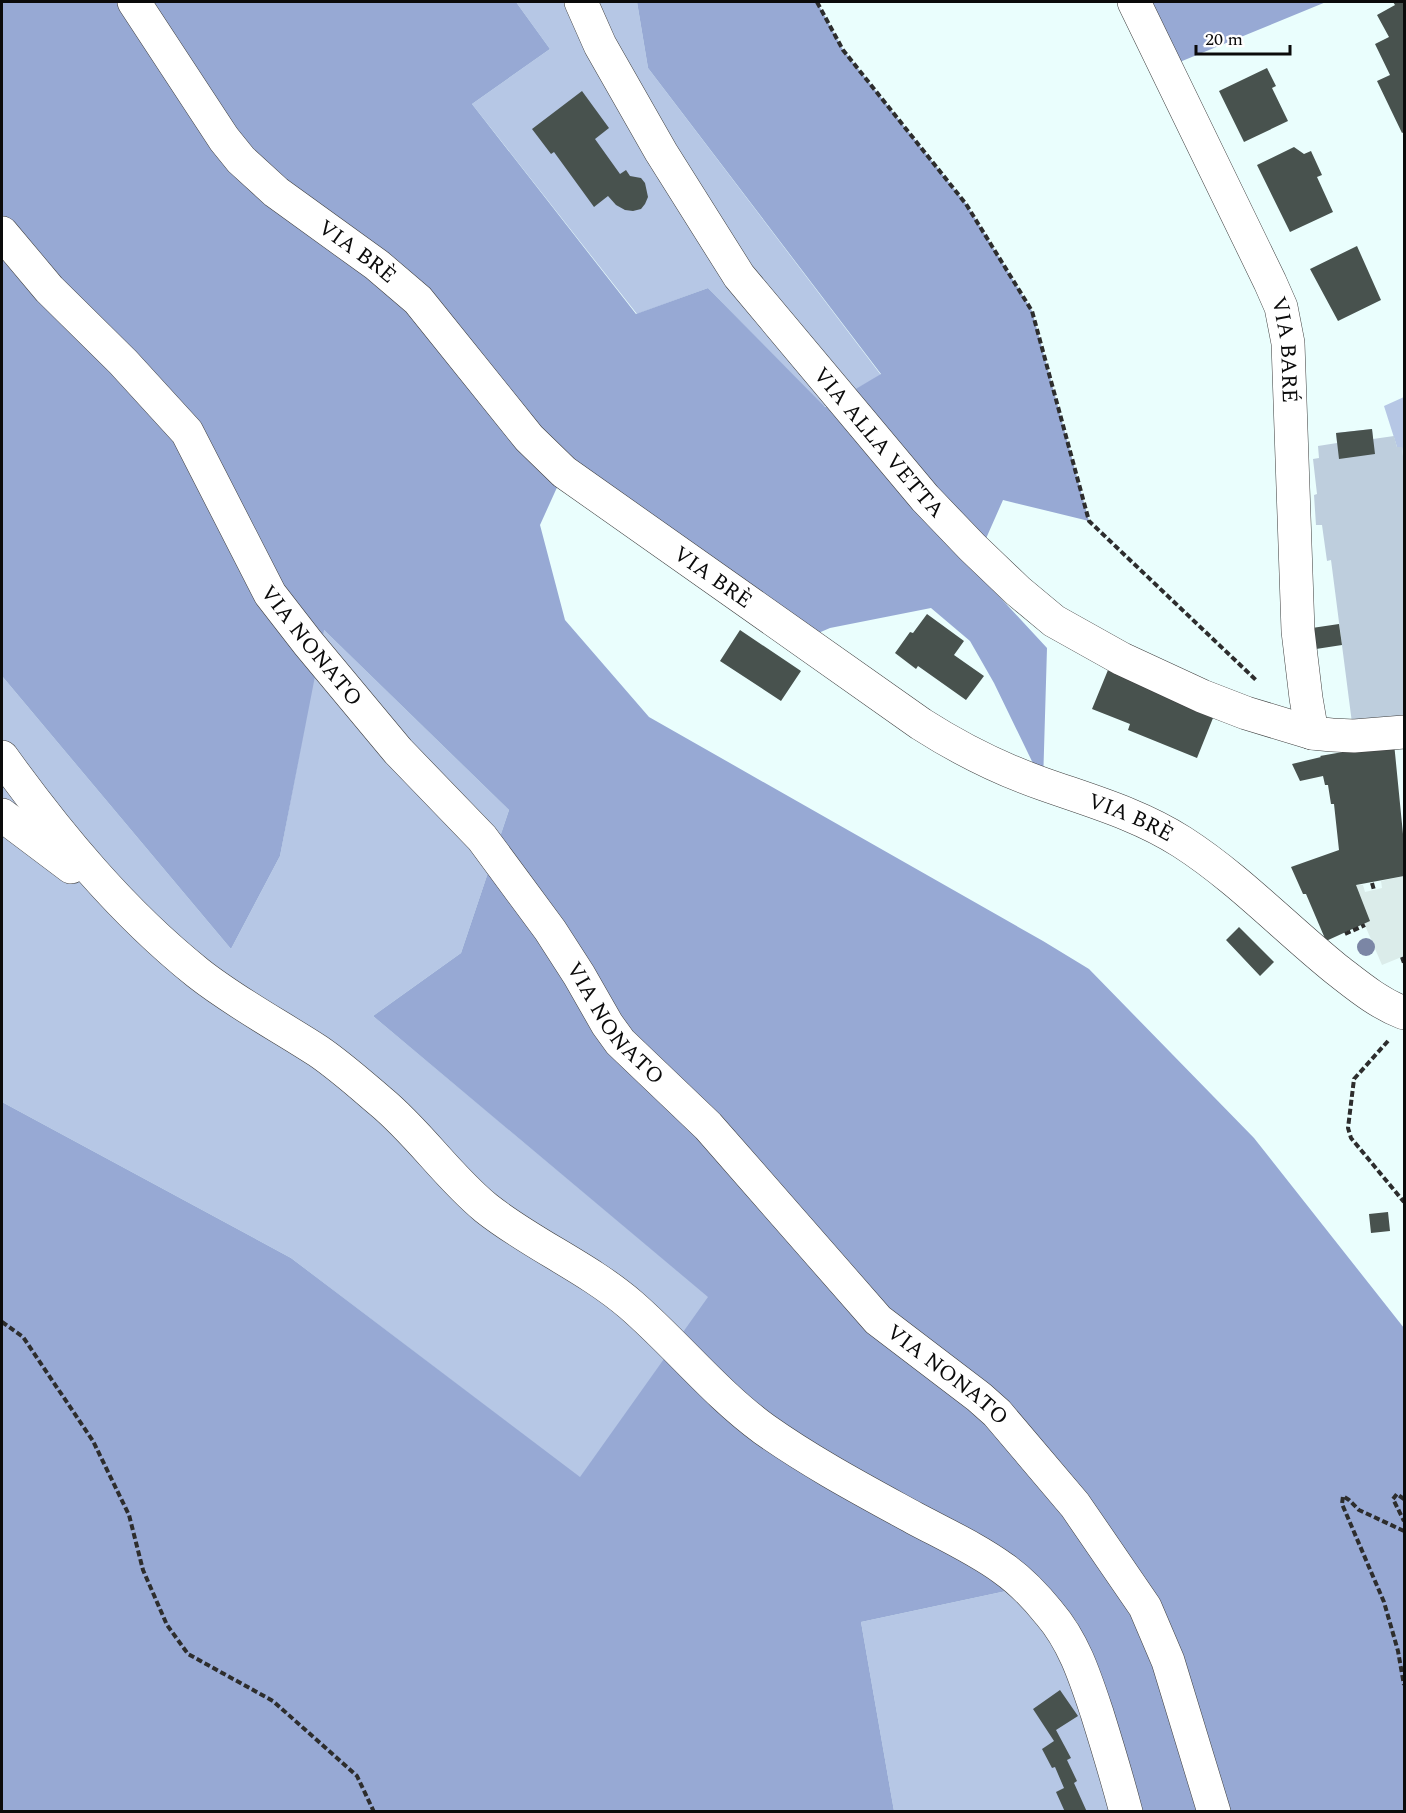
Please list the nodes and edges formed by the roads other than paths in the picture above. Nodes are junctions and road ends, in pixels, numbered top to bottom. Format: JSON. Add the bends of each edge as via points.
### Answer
{"nodes":[{"id":1,"x":135,"y":2,"type":"edge"},
{"id":2,"x":581,"y":2,"type":"edge"},
{"id":3,"x":1134,"y":2,"type":"edge"},
{"id":4,"x":2,"y":233,"type":"edge"},
{"id":5,"x":1312,"y":733,"type":"junction"},
{"id":6,"x":1404,"y":740,"type":"edge"},
{"id":7,"x":2,"y":757,"type":"edge"},
{"id":8,"x":2,"y":815,"type":"edge"},
{"id":9,"x":104,"y":885,"type":"junction"},
{"id":10,"x":1397,"y":1026,"type":"edge"},
{"id":11,"x":1126,"y":1812,"type":"edge"},
{"id":12,"x":1214,"y":1812,"type":"edge"}],
"edges":[{"from":1,"to":10,"type":"street","name":"VIA BRÈ","via":[[241,160],[276,192],[377,265],[418,300],[529,438],[564,472],[952,744],[1002,769],[1139,817],[1182,842],[1236,881],[1377,1000]]},
{"from":2,"to":5,"type":"street","name":"VIA ALLA VETTA","via":[[600,45],[739,276],[925,498],[972,547],[1054,621],[1087,640],[1202,696]]},
{"from":3,"to":5,"type":"street","name":"VIA BARÉ","via":[[1270,282],[1285,325],[1298,631]]},
{"from":4,"to":12,"type":"street","name":"VIA NONATO","via":[[49,289],[187,432],[277,604],[405,759],[482,838],[550,930],[620,1042],[708,1126],[878,1320],[979,1396],[1075,1505],[1134,1589],[1152,1623],[1175,1683]]},
{"from":5,"to":6,"type":"street","name":"VIA ALLA VETTA"},
{"from":7,"to":9,"type":"street"},
{"from":8,"to":9,"type":"street","via":[[71,867]]},
{"from":9,"to":11,"type":"street","via":[[199,974],[322,1054],[384,1104],[460,1186],[488,1209],[628,1302],[761,1426],[824,1469],[1016,1578],[1065,1634],[1080,1664]]}]}
